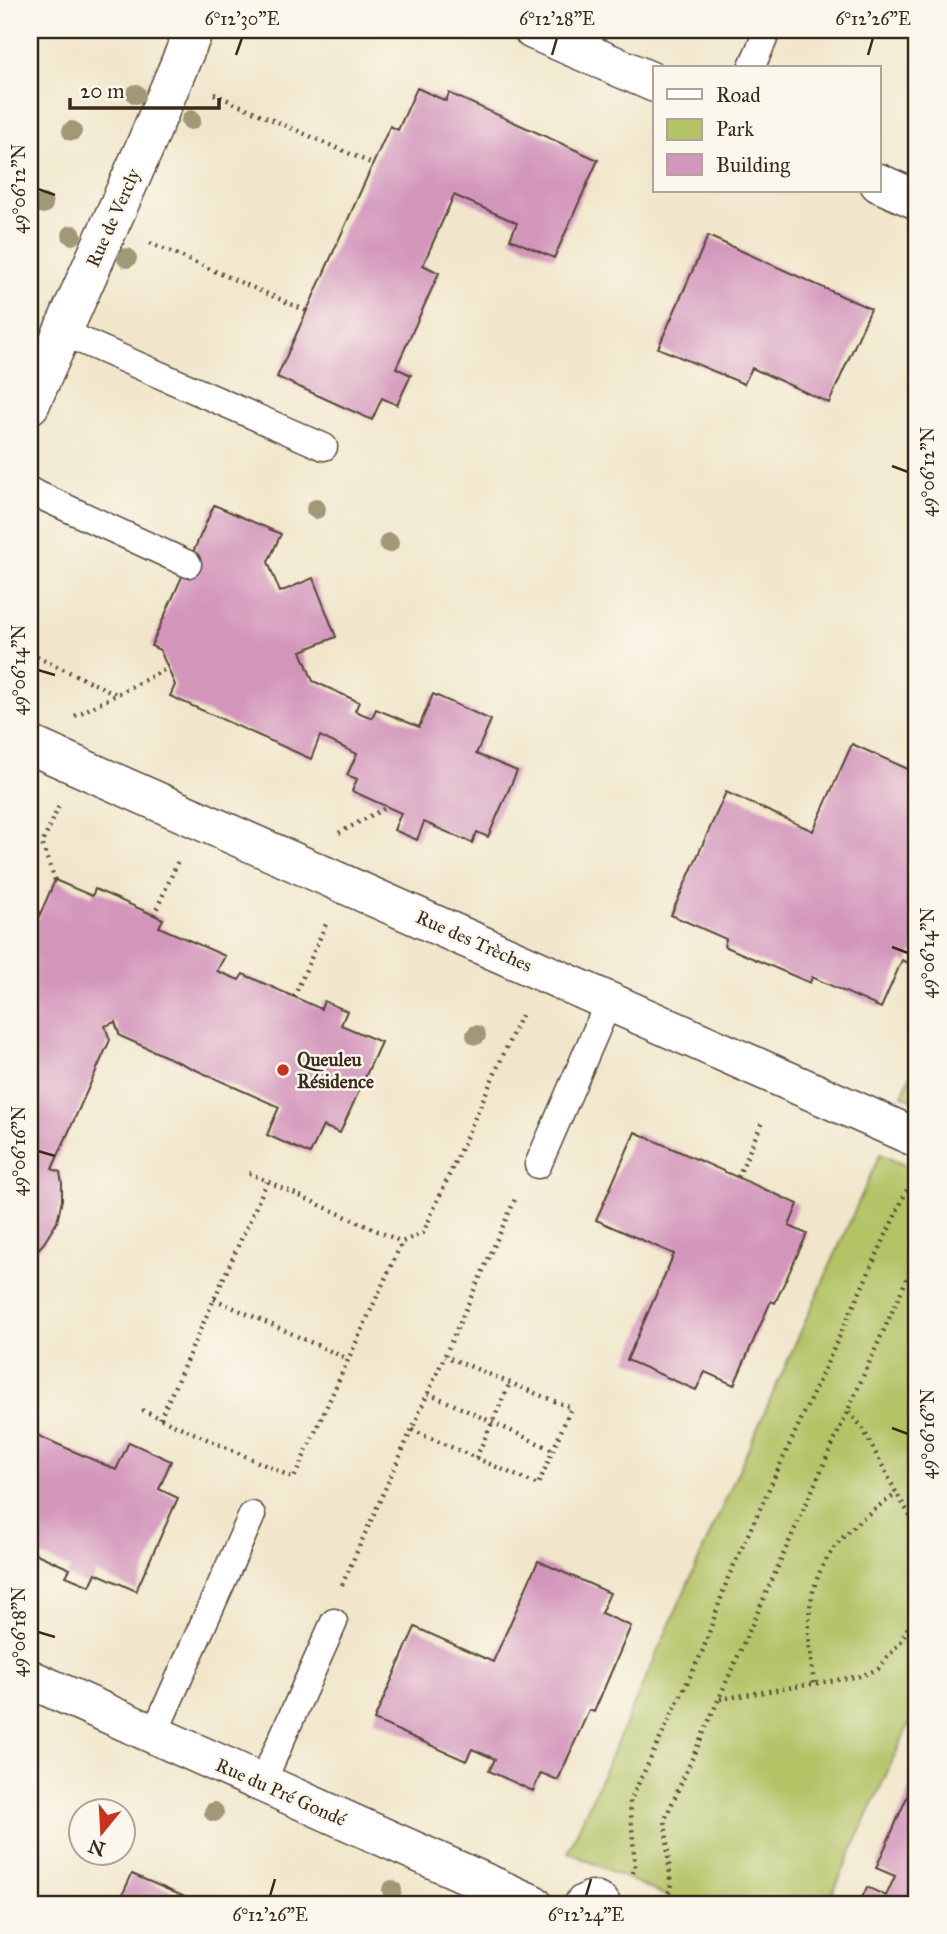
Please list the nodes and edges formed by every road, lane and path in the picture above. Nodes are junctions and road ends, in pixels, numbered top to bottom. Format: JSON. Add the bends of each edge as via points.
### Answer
{"nodes":[{"id":1,"x":194,"y":30,"type":"edge"},
{"id":2,"x":533,"y":30,"type":"edge"},
{"id":3,"x":768,"y":30,"type":"edge"},
{"id":4,"x":752,"y":66,"type":"edge"},
{"id":5,"x":174,"y":77,"type":"junction"},
{"id":6,"x":653,"y":82,"type":"edge"},
{"id":7,"x":373,"y":163,"type":"dead end"},
{"id":8,"x":880,"y":183,"type":"edge"},
{"id":9,"x":917,"y":200,"type":"edge"},
{"id":10,"x":110,"y":225,"type":"junction"},
{"id":11,"x":307,"y":312,"type":"dead end"},
{"id":12,"x":62,"y":332,"type":"junction"},
{"id":13,"x":30,"y":405,"type":"edge"},
{"id":14,"x":324,"y":447,"type":"dead end"},
{"id":15,"x":30,"y":491,"type":"edge"},
{"id":16,"x":188,"y":564,"type":"dead end"},
{"id":17,"x":37,"y":657,"type":"dead end"},
{"id":18,"x":167,"y":668,"type":"dead end"},
{"id":19,"x":117,"y":694,"type":"junction"},
{"id":20,"x":54,"y":755,"type":"edge"},
{"id":21,"x":198,"y":819,"type":"junction"},
{"id":22,"x":55,"y":880,"type":"dead end"},
{"id":23,"x":344,"y":884,"type":"junction"},
{"id":24,"x":154,"y":915,"type":"dead end"},
{"id":25,"x":539,"y":971,"type":"junction"},
{"id":26,"x":294,"y":997,"type":"dead end"},
{"id":27,"x":609,"y":1001,"type":"junction"},
{"id":28,"x":783,"y":1078,"type":"junction"},
{"id":29,"x":916,"y":1156,"type":"edge"},
{"id":30,"x":538,"y":1165,"type":"joint"},
{"id":31,"x":249,"y":1173,"type":"dead end"},
{"id":32,"x":738,"y":1177,"type":"dead end"},
{"id":33,"x":267,"y":1182,"type":"junction"},
{"id":34,"x":402,"y":1242,"type":"junction"},
{"id":35,"x":917,"y":1256,"type":"edge"},
{"id":36,"x":214,"y":1299,"type":"junction"},
{"id":37,"x":445,"y":1356,"type":"junction"},
{"id":38,"x":348,"y":1359,"type":"junction"},
{"id":39,"x":510,"y":1383,"type":"junction"},
{"id":40,"x":428,"y":1393,"type":"junction"},
{"id":41,"x":142,"y":1410,"type":"dead end"},
{"id":42,"x":849,"y":1412,"type":"junction"},
{"id":43,"x":160,"y":1419,"type":"junction"},
{"id":44,"x":492,"y":1423,"type":"junction"},
{"id":45,"x":412,"y":1430,"type":"junction"},
{"id":46,"x":553,"y":1450,"type":"junction"},
{"id":47,"x":476,"y":1458,"type":"junction"},
{"id":48,"x":897,"y":1494,"type":"junction"},
{"id":49,"x":251,"y":1515,"type":"dead end"},
{"id":50,"x":917,"y":1527,"type":"edge"},
{"id":51,"x":917,"y":1610,"type":"edge"},
{"id":52,"x":334,"y":1622,"type":"joint"},
{"id":53,"x":30,"y":1679,"type":"edge"},
{"id":54,"x":814,"y":1683,"type":"junction"},
{"id":55,"x":720,"y":1699,"type":"junction"},
{"id":56,"x":154,"y":1734,"type":"junction"},
{"id":57,"x":262,"y":1783,"type":"junction"},
{"id":58,"x":631,"y":1878,"type":"dead end"},
{"id":59,"x":533,"y":1904,"type":"edge"},
{"id":60,"x":584,"y":1904,"type":"edge"},
{"id":61,"x":601,"y":1904,"type":"edge"},
{"id":62,"x":660,"y":1904,"type":"edge"}],
"edges":[{"from":1,"to":5,"type":"street","name":"Rue de Vercly"},
{"from":2,"to":6,"type":"street"},
{"from":3,"to":4,"type":"lane"},
{"from":5,"to":7,"type":"path"},
{"from":5,"to":10,"type":"street","name":"Rue de Vercly"},
{"from":8,"to":9,"type":"street"},
{"from":10,"to":11,"type":"path"},
{"from":10,"to":12,"type":"street","name":"Rue de Vercly"},
{"from":12,"to":13,"type":"street","name":"Rue de Vercly"},
{"from":12,"to":14,"type":"lane"},
{"from":15,"to":16,"type":"lane"},
{"from":17,"to":19,"type":"path"},
{"from":18,"to":19,"type":"path"},
{"from":19,"to":20,"type":"path","via":[[71,719]]},
{"from":20,"to":21,"type":"street","name":"Rue des Trèches"},
{"from":20,"to":22,"type":"path","via":[[42,844]]},
{"from":21,"to":23,"type":"street","name":"Rue des Trèches"},
{"from":21,"to":24,"type":"path"},
{"from":23,"to":25,"type":"street","name":"Rue des Trèches"},
{"from":23,"to":26,"type":"path"},
{"from":25,"to":27,"type":"street","name":"Rue des Trèches"},
{"from":25,"to":34,"type":"path","via":[[423,1233]]},
{"from":27,"to":28,"type":"street","name":"Rue des Trèches"},
{"from":27,"to":30,"type":"lane"},
{"from":28,"to":29,"type":"street","name":"Rue des Trèches"},
{"from":28,"to":32,"type":"path"},
{"from":29,"to":58,"type":"path","via":[[728,1578],[703,1650],[630,1801],[635,1867]]},
{"from":30,"to":37,"type":"path","via":[[525,1178]]},
{"from":31,"to":33,"type":"path"},
{"from":33,"to":34,"type":"path"},
{"from":33,"to":36,"type":"path"},
{"from":34,"to":38,"type":"path"},
{"from":35,"to":42,"type":"path"},
{"from":36,"to":38,"type":"path"},
{"from":36,"to":43,"type":"path"},
{"from":37,"to":39,"type":"path"},
{"from":37,"to":40,"type":"path"},
{"from":38,"to":43,"type":"path","via":[[294,1478]]},
{"from":39,"to":44,"type":"path"},
{"from":39,"to":46,"type":"path","via":[[571,1408]]},
{"from":40,"to":44,"type":"path"},
{"from":40,"to":45,"type":"path"},
{"from":41,"to":43,"type":"path"},
{"from":42,"to":48,"type":"path","via":[[862,1427]]},
{"from":42,"to":55,"type":"path"},
{"from":44,"to":46,"type":"path"},
{"from":44,"to":47,"type":"path"},
{"from":45,"to":47,"type":"path"},
{"from":45,"to":52,"type":"path","via":[[333,1606]]},
{"from":46,"to":47,"type":"path","via":[[538,1485]]},
{"from":48,"to":50,"type":"path"},
{"from":48,"to":54,"type":"path","via":[[851,1527],[822,1570],[812,1596]]},
{"from":49,"to":56,"type":"lane"},
{"from":51,"to":54,"type":"path","via":[[901,1641],[878,1669]]},
{"from":52,"to":57,"type":"lane"},
{"from":53,"to":56,"type":"street","name":"Rue du Pré Gondé"},
{"from":54,"to":55,"type":"path"},
{"from":55,"to":62,"type":"path","via":[[665,1819],[671,1889]]},
{"from":56,"to":57,"type":"street","name":"Rue du Pré Gondé"},
{"from":57,"to":59,"type":"street","name":"Rue du Pré Gondé"},
{"from":60,"to":61,"type":"street","via":[[592,1900]]}]}
